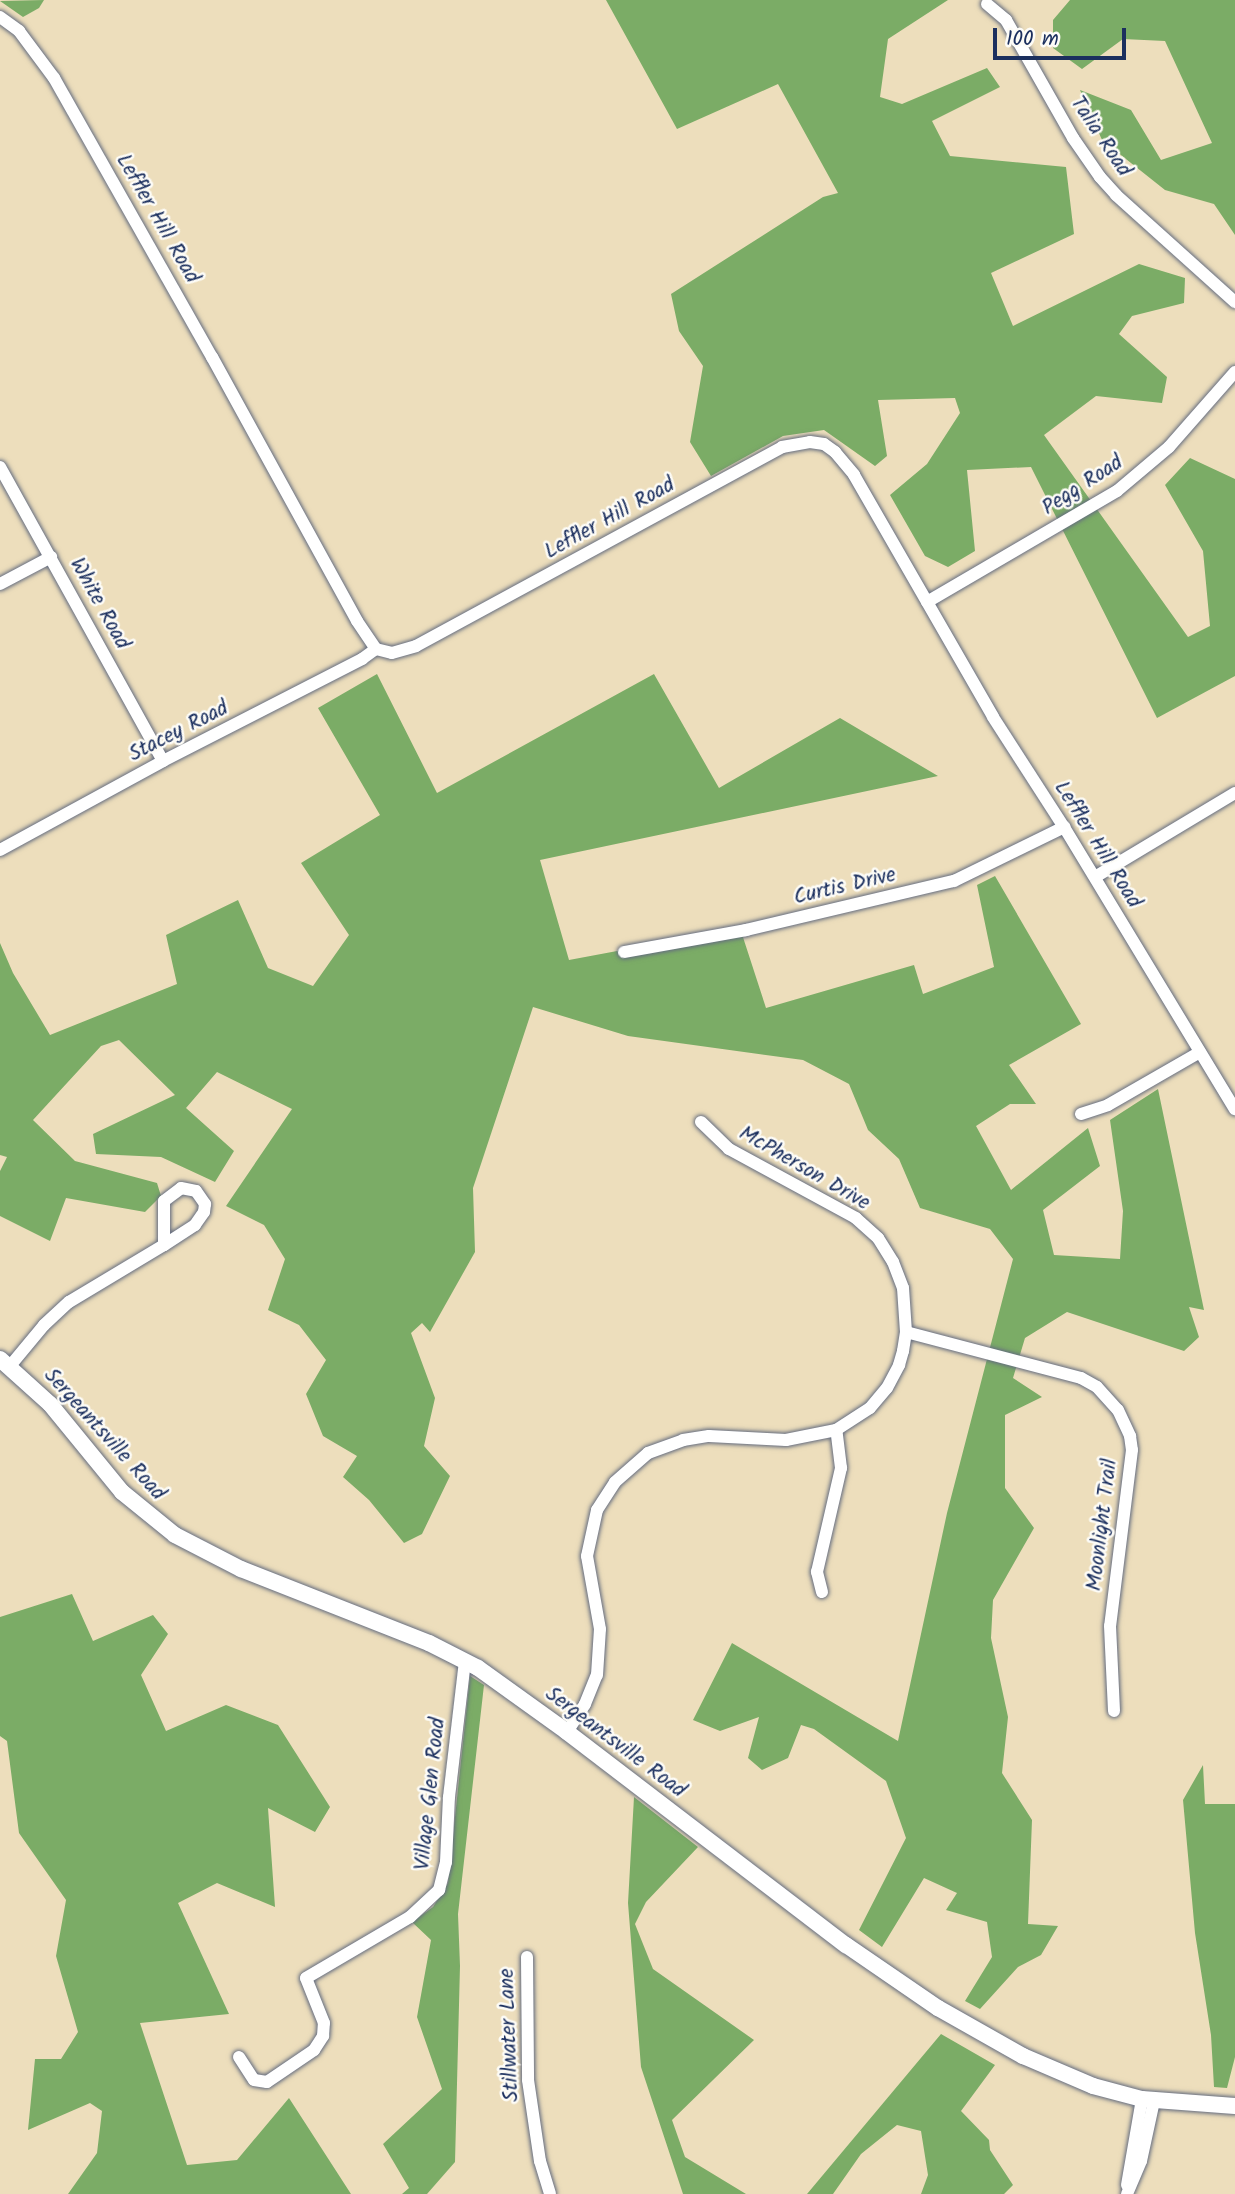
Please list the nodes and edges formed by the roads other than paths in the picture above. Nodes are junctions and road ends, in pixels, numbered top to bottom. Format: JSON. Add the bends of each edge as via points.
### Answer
{"nodes":[{"id":1,"x":987,"y":4,"type":"dead end"},
{"id":2,"x":0,"y":17,"type":"edge"},
{"id":3,"x":1235,"y":302,"type":"edge"},
{"id":4,"x":1235,"y":372,"type":"edge"},
{"id":5,"x":0,"y":467,"type":"edge"},
{"id":6,"x":51,"y":558,"type":"junction"},
{"id":7,"x":0,"y":584,"type":"edge"},
{"id":8,"x":927,"y":602,"type":"junction"},
{"id":9,"x":376,"y":649,"type":"junction"},
{"id":10,"x":163,"y":761,"type":"junction"},
{"id":11,"x":1235,"y":793,"type":"edge"},
{"id":12,"x":1064,"y":827,"type":"junction"},
{"id":13,"x":0,"y":850,"type":"edge"},
{"id":14,"x":1095,"y":877,"type":"junction"},
{"id":15,"x":624,"y":952,"type":"dead end"},
{"id":16,"x":1200,"y":1052,"type":"junction"},
{"id":17,"x":1235,"y":1109,"type":"edge"},
{"id":18,"x":1081,"y":1114,"type":"dead end"},
{"id":19,"x":701,"y":1122,"type":"dead end"},
{"id":20,"x":164,"y":1245,"type":"junction"},
{"id":21,"x":906,"y":1332,"type":"junction"},
{"id":22,"x":5,"y":1363,"type":"edge"},
{"id":23,"x":836,"y":1430,"type":"junction"},
{"id":24,"x":822,"y":1592,"type":"dead end"},
{"id":25,"x":465,"y":1661,"type":"junction"},
{"id":26,"x":1114,"y":1710,"type":"dead end"},
{"id":27,"x":567,"y":1732,"type":"junction"},
{"id":28,"x":527,"y":1958,"type":"dead end"},
{"id":29,"x":239,"y":2057,"type":"dead end"},
{"id":30,"x":1148,"y":2100,"type":"junction"},
{"id":31,"x":1235,"y":2106,"type":"edge"},
{"id":32,"x":550,"y":2194,"type":"edge"},
{"id":33,"x":1127,"y":2194,"type":"edge"}],
"edges":[{"from":1,"to":3,"type":"street","name":"Talia Road","via":[[1006,20],[1100,177]]},
{"from":2,"to":9,"type":"street","name":"Leffler Hill Road","via":[[19,31],[54,78]]},
{"from":4,"to":8,"type":"street","name":"Pegg Road","via":[[1169,447],[1117,491]]},
{"from":5,"to":6,"type":"street","name":"White Road"},
{"from":6,"to":7,"type":"street"},
{"from":6,"to":10,"type":"street","name":"White Road"},
{"from":8,"to":9,"type":"street","name":"Leffler Hill Road","via":[[845,463],[824,444],[797,443],[782,447],[416,646],[393,653]]},
{"from":8,"to":12,"type":"street","name":"Leffler Hill Road","via":[[1004,736]]},
{"from":9,"to":10,"type":"street","name":"Stacey Road"},
{"from":10,"to":13,"type":"street","name":"Stacey Road"},
{"from":11,"to":14,"type":"street"},
{"from":12,"to":14,"type":"street","name":"Leffler Hill Road"},
{"from":12,"to":15,"type":"street","name":"Curtis Drive","via":[[954,881],[746,930]]},
{"from":14,"to":16,"type":"street","name":"Leffler Hill Road"},
{"from":16,"to":17,"type":"street","name":"Leffler Hill Road"},
{"from":16,"to":18,"type":"street","via":[[1108,1105]]},
{"from":19,"to":21,"type":"street","name":"McPherson Drive","via":[[729,1149],[856,1218],[878,1238],[903,1288]]},
{"from":20,"to":20,"type":"street","via":[[202,1218],[205,1204],[196,1191],[181,1188],[164,1201]]},
{"from":20,"to":22,"type":"street","via":[[69,1302]]},
{"from":21,"to":23,"type":"street","name":"McPherson Drive","via":[[900,1365],[887,1388],[870,1408]]},
{"from":21,"to":26,"type":"street","name":"Moonlight Trail","via":[[1081,1378],[1097,1387],[1118,1410],[1132,1450],[1110,1626]]},
{"from":22,"to":25,"type":"main road","name":"Sergeantsville Road","via":[[50,1404],[122,1492],[175,1535],[241,1569]]},
{"from":23,"to":24,"type":"street","via":[[842,1468],[817,1572]]},
{"from":23,"to":27,"type":"street","name":"McPherson Drive","via":[[786,1440],[709,1436],[674,1442],[635,1462],[615,1482],[597,1510],[589,1539],[588,1574],[601,1644],[597,1675]]},
{"from":25,"to":27,"type":"main road","name":"Sergeantsville Road"},
{"from":25,"to":29,"type":"street","name":"Village Glen Road","via":[[446,1862],[439,1890],[410,1917],[306,1978],[324,2023],[323,2036],[313,2050],[267,2081],[254,2080]]},
{"from":27,"to":30,"type":"main road","name":"Sergeantsville Road","via":[[917,1995],[1047,2068]]},
{"from":28,"to":32,"type":"street","name":"Stillwater Lane","via":[[528,2080],[540,2161]]},
{"from":30,"to":31,"type":"main road","name":"Sergeantsville Road"},
{"from":30,"to":33,"type":"street"}]}
